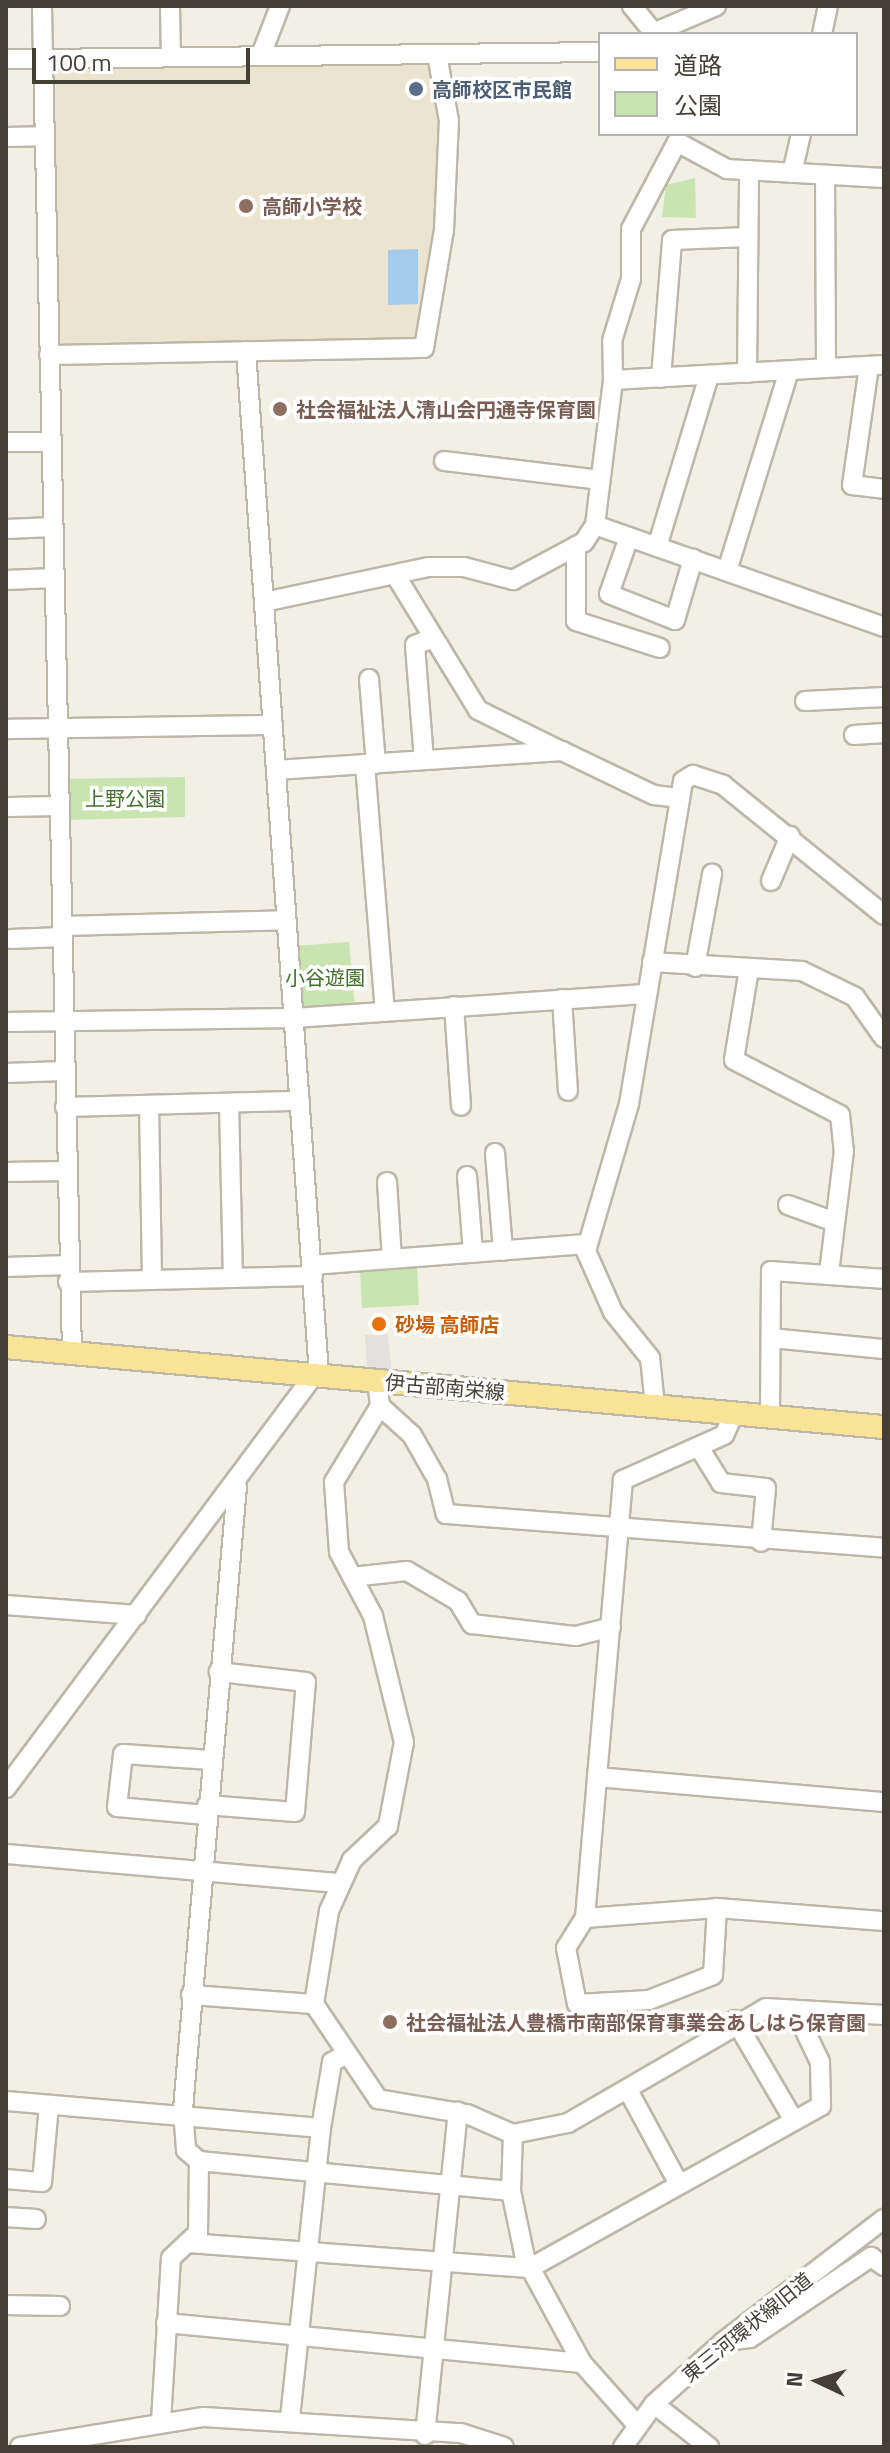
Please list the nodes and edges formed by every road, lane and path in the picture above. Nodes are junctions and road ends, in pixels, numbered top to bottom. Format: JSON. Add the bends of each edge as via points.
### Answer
{"nodes":[{"id":1,"x":42,"y":6,"type":"edge"},
{"id":2,"x":170,"y":6,"type":"edge"},
{"id":3,"x":280,"y":6,"type":"edge"},
{"id":4,"x":632,"y":6,"type":"edge"},
{"id":5,"x":716,"y":6,"type":"edge"},
{"id":6,"x":828,"y":6,"type":"edge"},
{"id":7,"x":672,"y":30,"type":"edge"},
{"id":8,"x":651,"y":32,"type":"edge"},
{"id":9,"x":822,"y":32,"type":"edge"},
{"id":10,"x":598,"y":52,"type":"edge"},
{"id":11,"x":437,"y":54,"type":"junction"},
{"id":12,"x":261,"y":55,"type":"junction"},
{"id":13,"x":171,"y":56,"type":"junction"},
{"id":14,"x":6,"y":59,"type":"edge"},
{"id":15,"x":43,"y":59,"type":"junction"},
{"id":16,"x":45,"y":136,"type":"junction"},
{"id":17,"x":801,"y":136,"type":"edge"},
{"id":18,"x":6,"y":137,"type":"edge"},
{"id":19,"x":675,"y":138,"type":"edge"},
{"id":20,"x":749,"y":170,"type":"junction"},
{"id":21,"x":792,"y":173,"type":"junction"},
{"id":22,"x":825,"y":175,"type":"junction"},
{"id":23,"x":884,"y":178,"type":"edge"},
{"id":24,"x":748,"y":237,"type":"junction"},
{"id":25,"x":246,"y":351,"type":"junction"},
{"id":26,"x":49,"y":355,"type":"junction"},
{"id":27,"x":877,"y":365,"type":"edge"},
{"id":28,"x":826,"y":368,"type":"junction"},
{"id":29,"x":789,"y":371,"type":"junction"},
{"id":30,"x":747,"y":373,"type":"junction"},
{"id":31,"x":709,"y":376,"type":"junction"},
{"id":32,"x":661,"y":378,"type":"junction"},
{"id":33,"x":613,"y":380,"type":"junction"},
{"id":34,"x":6,"y":442,"type":"edge"},
{"id":35,"x":52,"y":442,"type":"junction"},
{"id":36,"x":444,"y":461,"type":"dead end"},
{"id":37,"x":600,"y":480,"type":"junction"},
{"id":38,"x":884,"y":489,"type":"edge"},
{"id":39,"x":595,"y":525,"type":"junction"},
{"id":40,"x":53,"y":527,"type":"junction"},
{"id":41,"x":6,"y":529,"type":"edge"},
{"id":42,"x":629,"y":537,"type":"junction"},
{"id":43,"x":576,"y":546,"type":"junction"},
{"id":44,"x":657,"y":547,"type":"junction"},
{"id":45,"x":693,"y":559,"type":"junction"},
{"id":46,"x":727,"y":571,"type":"junction"},
{"id":47,"x":396,"y":576,"type":"junction"},
{"id":48,"x":54,"y":578,"type":"junction"},
{"id":49,"x":6,"y":580,"type":"edge"},
{"id":50,"x":264,"y":602,"type":"junction"},
{"id":51,"x":884,"y":627,"type":"edge"},
{"id":52,"x":433,"y":638,"type":"junction"},
{"id":53,"x":660,"y":648,"type":"dead end"},
{"id":54,"x":369,"y":679,"type":"dead end"},
{"id":55,"x":884,"y":697,"type":"edge"},
{"id":56,"x":805,"y":701,"type":"dead end"},
{"id":57,"x":273,"y":725,"type":"junction"},
{"id":58,"x":6,"y":729,"type":"edge"},
{"id":59,"x":57,"y":729,"type":"junction"},
{"id":60,"x":884,"y":733,"type":"edge"},
{"id":61,"x":854,"y":735,"type":"dead end"},
{"id":62,"x":562,"y":751,"type":"junction"},
{"id":63,"x":424,"y":760,"type":"junction"},
{"id":64,"x":371,"y":764,"type":"junction"},
{"id":65,"x":276,"y":770,"type":"junction"},
{"id":66,"x":680,"y":798,"type":"junction"},
{"id":67,"x":60,"y":806,"type":"junction"},
{"id":68,"x":6,"y":807,"type":"edge"},
{"id":69,"x":790,"y":836,"type":"junction"},
{"id":70,"x":712,"y":874,"type":"dead end"},
{"id":71,"x":771,"y":881,"type":"dead end"},
{"id":72,"x":884,"y":915,"type":"edge"},
{"id":73,"x":286,"y":920,"type":"junction"},
{"id":74,"x":62,"y":932,"type":"junction"},
{"id":75,"x":11,"y":939,"type":"dead end"},
{"id":76,"x":652,"y":962,"type":"junction"},
{"id":77,"x":695,"y":967,"type":"junction"},
{"id":78,"x":749,"y":969,"type":"junction"},
{"id":79,"x":645,"y":994,"type":"junction"},
{"id":80,"x":562,"y":999,"type":"junction"},
{"id":81,"x":454,"y":1006,"type":"junction"},
{"id":82,"x":385,"y":1011,"type":"junction"},
{"id":83,"x":294,"y":1018,"type":"junction"},
{"id":84,"x":63,"y":1021,"type":"junction"},
{"id":85,"x":6,"y":1022,"type":"edge"},
{"id":86,"x":884,"y":1038,"type":"edge"},
{"id":87,"x":64,"y":1071,"type":"junction"},
{"id":88,"x":6,"y":1073,"type":"edge"},
{"id":89,"x":568,"y":1091,"type":"dead end"},
{"id":90,"x":300,"y":1101,"type":"junction"},
{"id":91,"x":229,"y":1103,"type":"junction"},
{"id":92,"x":149,"y":1105,"type":"junction"},
{"id":93,"x":461,"y":1106,"type":"dead end"},
{"id":94,"x":65,"y":1107,"type":"junction"},
{"id":95,"x":495,"y":1153,"type":"dead end"},
{"id":96,"x":66,"y":1171,"type":"junction"},
{"id":97,"x":6,"y":1172,"type":"edge"},
{"id":98,"x":467,"y":1176,"type":"dead end"},
{"id":99,"x":387,"y":1182,"type":"dead end"},
{"id":100,"x":788,"y":1205,"type":"dead end"},
{"id":101,"x":835,"y":1222,"type":"junction"},
{"id":102,"x":586,"y":1244,"type":"junction"},
{"id":103,"x":503,"y":1251,"type":"junction"},
{"id":104,"x":473,"y":1253,"type":"junction"},
{"id":105,"x":392,"y":1259,"type":"junction"},
{"id":106,"x":6,"y":1267,"type":"edge"},
{"id":107,"x":313,"y":1271,"type":"junction"},
{"id":108,"x":68,"y":1274,"type":"junction"},
{"id":109,"x":829,"y":1274,"type":"junction"},
{"id":110,"x":233,"y":1278,"type":"junction"},
{"id":111,"x":884,"y":1279,"type":"edge"},
{"id":112,"x":152,"y":1280,"type":"junction"},
{"id":113,"x":771,"y":1338,"type":"junction"},
{"id":114,"x":6,"y":1347,"type":"edge"},
{"id":115,"x":884,"y":1349,"type":"edge"},
{"id":116,"x":72,"y":1353,"type":"junction"},
{"id":117,"x":317,"y":1375,"type":"junction"},
{"id":118,"x":377,"y":1381,"type":"junction"},
{"id":119,"x":380,"y":1406,"type":"junction"},
{"id":120,"x":655,"y":1406,"type":"junction"},
{"id":121,"x":734,"y":1413,"type":"junction"},
{"id":122,"x":770,"y":1416,"type":"junction"},
{"id":123,"x":884,"y":1427,"type":"edge"},
{"id":124,"x":700,"y":1449,"type":"junction"},
{"id":125,"x":237,"y":1485,"type":"junction"},
{"id":126,"x":619,"y":1530,"type":"junction"},
{"id":127,"x":761,"y":1542,"type":"junction"},
{"id":128,"x":884,"y":1548,"type":"edge"},
{"id":129,"x":352,"y":1577,"type":"junction"},
{"id":130,"x":6,"y":1605,"type":"edge"},
{"id":131,"x":137,"y":1615,"type":"junction"},
{"id":132,"x":611,"y":1627,"type":"junction"},
{"id":133,"x":219,"y":1672,"type":"junction"},
{"id":134,"x":211,"y":1760,"type":"junction"},
{"id":135,"x":597,"y":1777,"type":"junction"},
{"id":136,"x":6,"y":1788,"type":"edge"},
{"id":137,"x":884,"y":1802,"type":"edge"},
{"id":138,"x":206,"y":1810,"type":"junction"},
{"id":139,"x":6,"y":1854,"type":"edge"},
{"id":140,"x":201,"y":1869,"type":"junction"},
{"id":141,"x":340,"y":1883,"type":"junction"},
{"id":142,"x":717,"y":1908,"type":"junction"},
{"id":143,"x":585,"y":1918,"type":"junction"},
{"id":144,"x":884,"y":1921,"type":"edge"},
{"id":145,"x":191,"y":1995,"type":"junction"},
{"id":146,"x":314,"y":2004,"type":"junction"},
{"id":147,"x":795,"y":2010,"type":"junction"},
{"id":148,"x":884,"y":2015,"type":"edge"},
{"id":149,"x":735,"y":2020,"type":"junction"},
{"id":150,"x":347,"y":2054,"type":"junction"},
{"id":151,"x":629,"y":2092,"type":"junction"},
{"id":152,"x":6,"y":2101,"type":"edge"},
{"id":153,"x":49,"y":2105,"type":"junction"},
{"id":154,"x":458,"y":2112,"type":"junction"},
{"id":155,"x":184,"y":2116,"type":"junction"},
{"id":156,"x":793,"y":2119,"type":"junction"},
{"id":157,"x":321,"y":2128,"type":"junction"},
{"id":158,"x":513,"y":2134,"type":"junction"},
{"id":159,"x":199,"y":2161,"type":"junction"},
{"id":160,"x":317,"y":2172,"type":"junction"},
{"id":161,"x":6,"y":2179,"type":"edge"},
{"id":162,"x":679,"y":2184,"type":"junction"},
{"id":163,"x":451,"y":2185,"type":"junction"},
{"id":164,"x":511,"y":2191,"type":"junction"},
{"id":165,"x":6,"y":2217,"type":"edge"},
{"id":166,"x":36,"y":2219,"type":"dead end"},
{"id":167,"x":884,"y":2219,"type":"edge"},
{"id":168,"x":187,"y":2243,"type":"junction"},
{"id":169,"x":307,"y":2254,"type":"junction"},
{"id":170,"x":442,"y":2265,"type":"junction"},
{"id":171,"x":884,"y":2266,"type":"edge"},
{"id":172,"x":530,"y":2268,"type":"junction"},
{"id":173,"x":6,"y":2305,"type":"edge"},
{"id":174,"x":60,"y":2306,"type":"dead end"},
{"id":175,"x":166,"y":2323,"type":"junction"},
{"id":176,"x":297,"y":2336,"type":"junction"},
{"id":177,"x":723,"y":2342,"type":"junction"},
{"id":178,"x":433,"y":2350,"type":"junction"},
{"id":179,"x":582,"y":2363,"type":"junction"},
{"id":180,"x":654,"y":2404,"type":"junction"},
{"id":181,"x":290,"y":2418,"type":"junction"},
{"id":182,"x":161,"y":2421,"type":"junction"},
{"id":183,"x":637,"y":2425,"type":"junction"},
{"id":184,"x":425,"y":2435,"type":"junction"},
{"id":185,"x":699,"y":2444,"type":"edge"},
{"id":186,"x":20,"y":2447,"type":"edge"},
{"id":187,"x":504,"y":2447,"type":"edge"},
{"id":188,"x":623,"y":2447,"type":"edge"}],
"edges":[{"from":1,"to":15,"type":"street"},
{"from":2,"to":13,"type":"street"},
{"from":3,"to":12,"type":"street"},
{"from":4,"to":8,"type":"street"},
{"from":5,"to":7,"type":"street"},
{"from":6,"to":9,"type":"street"},
{"from":10,"to":11,"type":"street"},
{"from":11,"to":12,"type":"street"},
{"from":11,"to":25,"type":"street","via":[[449,121],[444,230],[424,348]]},
{"from":12,"to":13,"type":"street"},
{"from":13,"to":15,"type":"street"},
{"from":14,"to":15,"type":"street"},
{"from":15,"to":16,"type":"street"},
{"from":16,"to":18,"type":"street"},
{"from":16,"to":26,"type":"street"},
{"from":17,"to":21,"type":"street"},
{"from":19,"to":20,"type":"street","via":[[708,165]]},
{"from":19,"to":33,"type":"street","via":[[631,229],[631,279],[612,341]]},
{"from":20,"to":21,"type":"street"},
{"from":20,"to":24,"type":"street"},
{"from":21,"to":22,"type":"street"},
{"from":22,"to":23,"type":"street"},
{"from":22,"to":28,"type":"street"},
{"from":24,"to":30,"type":"street"},
{"from":24,"to":32,"type":"street","via":[[672,240]]},
{"from":25,"to":26,"type":"street"},
{"from":25,"to":50,"type":"street"},
{"from":26,"to":35,"type":"street"},
{"from":27,"to":28,"type":"street"},
{"from":27,"to":38,"type":"street","via":[[852,485]]},
{"from":28,"to":29,"type":"street"},
{"from":29,"to":30,"type":"street"},
{"from":29,"to":46,"type":"street"},
{"from":30,"to":31,"type":"street"},
{"from":31,"to":32,"type":"street"},
{"from":31,"to":44,"type":"street"},
{"from":32,"to":33,"type":"street"},
{"from":33,"to":37,"type":"street"},
{"from":34,"to":35,"type":"street"},
{"from":35,"to":40,"type":"street"},
{"from":36,"to":37,"type":"street"},
{"from":37,"to":39,"type":"street"},
{"from":39,"to":42,"type":"street"},
{"from":39,"to":43,"type":"street"},
{"from":40,"to":41,"type":"street"},
{"from":40,"to":48,"type":"street"},
{"from":42,"to":44,"type":"street"},
{"from":42,"to":45,"type":"street","via":[[609,594],[675,620]]},
{"from":43,"to":47,"type":"street","via":[[513,580],[464,567]]},
{"from":43,"to":53,"type":"street","via":[[576,621]]},
{"from":44,"to":45,"type":"street"},
{"from":45,"to":46,"type":"street"},
{"from":46,"to":51,"type":"street"},
{"from":47,"to":50,"type":"street"},
{"from":47,"to":52,"type":"street"},
{"from":48,"to":49,"type":"street"},
{"from":48,"to":59,"type":"street"},
{"from":50,"to":57,"type":"street"},
{"from":52,"to":62,"type":"street","via":[[478,710]]},
{"from":52,"to":63,"type":"street","via":[[415,645]]},
{"from":54,"to":64,"type":"street"},
{"from":55,"to":56,"type":"street"},
{"from":57,"to":59,"type":"street"},
{"from":57,"to":65,"type":"street"},
{"from":58,"to":59,"type":"street"},
{"from":59,"to":67,"type":"street"},
{"from":60,"to":61,"type":"street"},
{"from":62,"to":63,"type":"street"},
{"from":62,"to":66,"type":"street","via":[[654,795]]},
{"from":63,"to":64,"type":"street"},
{"from":64,"to":65,"type":"street"},
{"from":64,"to":82,"type":"street"},
{"from":65,"to":73,"type":"street"},
{"from":66,"to":69,"type":"street","via":[[683,781],[693,775],[723,785]]},
{"from":66,"to":76,"type":"street"},
{"from":67,"to":68,"type":"street"},
{"from":67,"to":74,"type":"street"},
{"from":69,"to":71,"type":"street"},
{"from":69,"to":72,"type":"street"},
{"from":70,"to":77,"type":"street"},
{"from":73,"to":74,"type":"street"},
{"from":73,"to":83,"type":"street"},
{"from":74,"to":75,"type":"street"},
{"from":74,"to":84,"type":"street"},
{"from":76,"to":77,"type":"street"},
{"from":76,"to":79,"type":"street"},
{"from":77,"to":78,"type":"street"},
{"from":78,"to":86,"type":"street","via":[[802,971],[831,982],[855,997]]},
{"from":78,"to":101,"type":"street","via":[[734,1060],[840,1115],[844,1151]]},
{"from":79,"to":80,"type":"street"},
{"from":79,"to":102,"type":"street","via":[[629,1104]]},
{"from":80,"to":81,"type":"street"},
{"from":80,"to":89,"type":"street"},
{"from":81,"to":82,"type":"street"},
{"from":81,"to":93,"type":"street"},
{"from":82,"to":83,"type":"street"},
{"from":83,"to":84,"type":"street"},
{"from":83,"to":90,"type":"street"},
{"from":84,"to":85,"type":"street"},
{"from":84,"to":87,"type":"street"},
{"from":87,"to":88,"type":"street"},
{"from":87,"to":94,"type":"street"},
{"from":90,"to":91,"type":"street"},
{"from":90,"to":107,"type":"street"},
{"from":91,"to":92,"type":"street"},
{"from":91,"to":110,"type":"street"},
{"from":92,"to":94,"type":"street"},
{"from":92,"to":112,"type":"street"},
{"from":94,"to":96,"type":"street"},
{"from":95,"to":103,"type":"street"},
{"from":96,"to":97,"type":"street"},
{"from":96,"to":108,"type":"street"},
{"from":98,"to":104,"type":"street"},
{"from":99,"to":105,"type":"street"},
{"from":100,"to":101,"type":"street"},
{"from":101,"to":109,"type":"street"},
{"from":102,"to":103,"type":"street"},
{"from":102,"to":120,"type":"street","via":[[613,1312],[650,1358]]},
{"from":103,"to":104,"type":"street"},
{"from":104,"to":105,"type":"street"},
{"from":105,"to":107,"type":"street"},
{"from":106,"to":108,"type":"street"},
{"from":107,"to":110,"type":"street"},
{"from":107,"to":117,"type":"street"},
{"from":108,"to":112,"type":"street"},
{"from":108,"to":116,"type":"street"},
{"from":109,"to":111,"type":"street"},
{"from":109,"to":113,"type":"street","via":[[771,1271]]},
{"from":110,"to":112,"type":"street"},
{"from":113,"to":115,"type":"street"},
{"from":113,"to":122,"type":"street"},
{"from":114,"to":116,"type":"main road","name":"伊古部南栄線"},
{"from":116,"to":117,"type":"main road","name":"伊古部南栄線"},
{"from":117,"to":118,"type":"main road","name":"伊古部南栄線"},
{"from":117,"to":125,"type":"street"},
{"from":118,"to":119,"type":"street"},
{"from":118,"to":120,"type":"main road","name":"伊古部南栄線"},
{"from":119,"to":126,"type":"street","via":[[412,1435],[437,1479],[446,1514]]},
{"from":119,"to":129,"type":"street","via":[[334,1482],[339,1552]]},
{"from":120,"to":121,"type":"main road","name":"伊古部南栄線"},
{"from":121,"to":122,"type":"main road","name":"伊古部南栄線"},
{"from":121,"to":124,"type":"street","via":[[724,1435]]},
{"from":122,"to":123,"type":"main road","name":"伊古部南栄線"},
{"from":124,"to":126,"type":"street","via":[[623,1480]]},
{"from":124,"to":127,"type":"street","via":[[721,1483],[766,1488]]},
{"from":125,"to":131,"type":"street"},
{"from":125,"to":133,"type":"street"},
{"from":126,"to":127,"type":"street"},
{"from":126,"to":132,"type":"street"},
{"from":127,"to":128,"type":"street"},
{"from":129,"to":132,"type":"street","via":[[407,1571],[458,1601],[472,1624],[576,1636]]},
{"from":129,"to":141,"type":"street","via":[[373,1616],[404,1742],[388,1826]]},
{"from":130,"to":131,"type":"street"},
{"from":131,"to":136,"type":"street"},
{"from":132,"to":135,"type":"street"},
{"from":133,"to":134,"type":"street"},
{"from":133,"to":138,"type":"street","via":[[306,1682],[295,1812]]},
{"from":134,"to":138,"type":"street"},
{"from":134,"to":138,"type":"street","via":[[123,1754],[117,1807]]},
{"from":135,"to":137,"type":"street"},
{"from":135,"to":143,"type":"street"},
{"from":138,"to":140,"type":"street"},
{"from":139,"to":140,"type":"street"},
{"from":140,"to":141,"type":"street"},
{"from":140,"to":145,"type":"street"},
{"from":141,"to":146,"type":"street"},
{"from":142,"to":143,"type":"street"},
{"from":142,"to":143,"type":"street","via":[[713,1975],[649,2000],[577,2004],[566,1948]]},
{"from":142,"to":144,"type":"street"},
{"from":145,"to":146,"type":"street"},
{"from":145,"to":155,"type":"street"},
{"from":146,"to":150,"type":"street"},
{"from":147,"to":148,"type":"street"},
{"from":147,"to":149,"type":"street","via":[[766,2008]]},
{"from":147,"to":156,"type":"street","via":[[820,2062],[821,2106]]},
{"from":149,"to":151,"type":"street"},
{"from":149,"to":156,"type":"street"},
{"from":150,"to":154,"type":"street","via":[[378,2099]]},
{"from":150,"to":157,"type":"street","via":[[332,2062]]},
{"from":151,"to":158,"type":"street","via":[[568,2123]]},
{"from":151,"to":162,"type":"street"},
{"from":152,"to":153,"type":"street"},
{"from":153,"to":155,"type":"street"},
{"from":153,"to":161,"type":"street","via":[[42,2182]]},
{"from":154,"to":158,"type":"street"},
{"from":154,"to":163,"type":"street"},
{"from":155,"to":157,"type":"street"},
{"from":155,"to":159,"type":"street","via":[[186,2150]]},
{"from":156,"to":162,"type":"street"},
{"from":157,"to":160,"type":"street"},
{"from":158,"to":164,"type":"street"},
{"from":159,"to":160,"type":"street"},
{"from":159,"to":168,"type":"street","via":[[198,2233]]},
{"from":160,"to":163,"type":"street"},
{"from":160,"to":169,"type":"street"},
{"from":162,"to":172,"type":"street"},
{"from":163,"to":164,"type":"street"},
{"from":163,"to":170,"type":"street"},
{"from":164,"to":172,"type":"street"},
{"from":165,"to":166,"type":"street"},
{"from":167,"to":177,"type":"street","name":"東三河環状線旧道"},
{"from":168,"to":169,"type":"street"},
{"from":168,"to":175,"type":"street","via":[[171,2258]]},
{"from":169,"to":170,"type":"street"},
{"from":169,"to":176,"type":"street"},
{"from":170,"to":172,"type":"street"},
{"from":170,"to":178,"type":"street"},
{"from":171,"to":177,"type":"street","via":[[871,2257],[750,2338]]},
{"from":172,"to":179,"type":"street"},
{"from":173,"to":174,"type":"street"},
{"from":175,"to":176,"type":"street"},
{"from":175,"to":182,"type":"street"},
{"from":176,"to":178,"type":"street"},
{"from":176,"to":181,"type":"street"},
{"from":177,"to":180,"type":"street","name":"東三河環状線旧道"},
{"from":178,"to":179,"type":"street"},
{"from":178,"to":184,"type":"street"},
{"from":179,"to":183,"type":"street"},
{"from":180,"to":183,"type":"street","name":"東三河環状線旧道"},
{"from":180,"to":185,"type":"street"},
{"from":181,"to":182,"type":"street"},
{"from":181,"to":184,"type":"street"},
{"from":182,"to":186,"type":"street"},
{"from":183,"to":188,"type":"street","name":"東三河環状線旧道"},
{"from":184,"to":187,"type":"street","via":[[461,2433]]}]}
